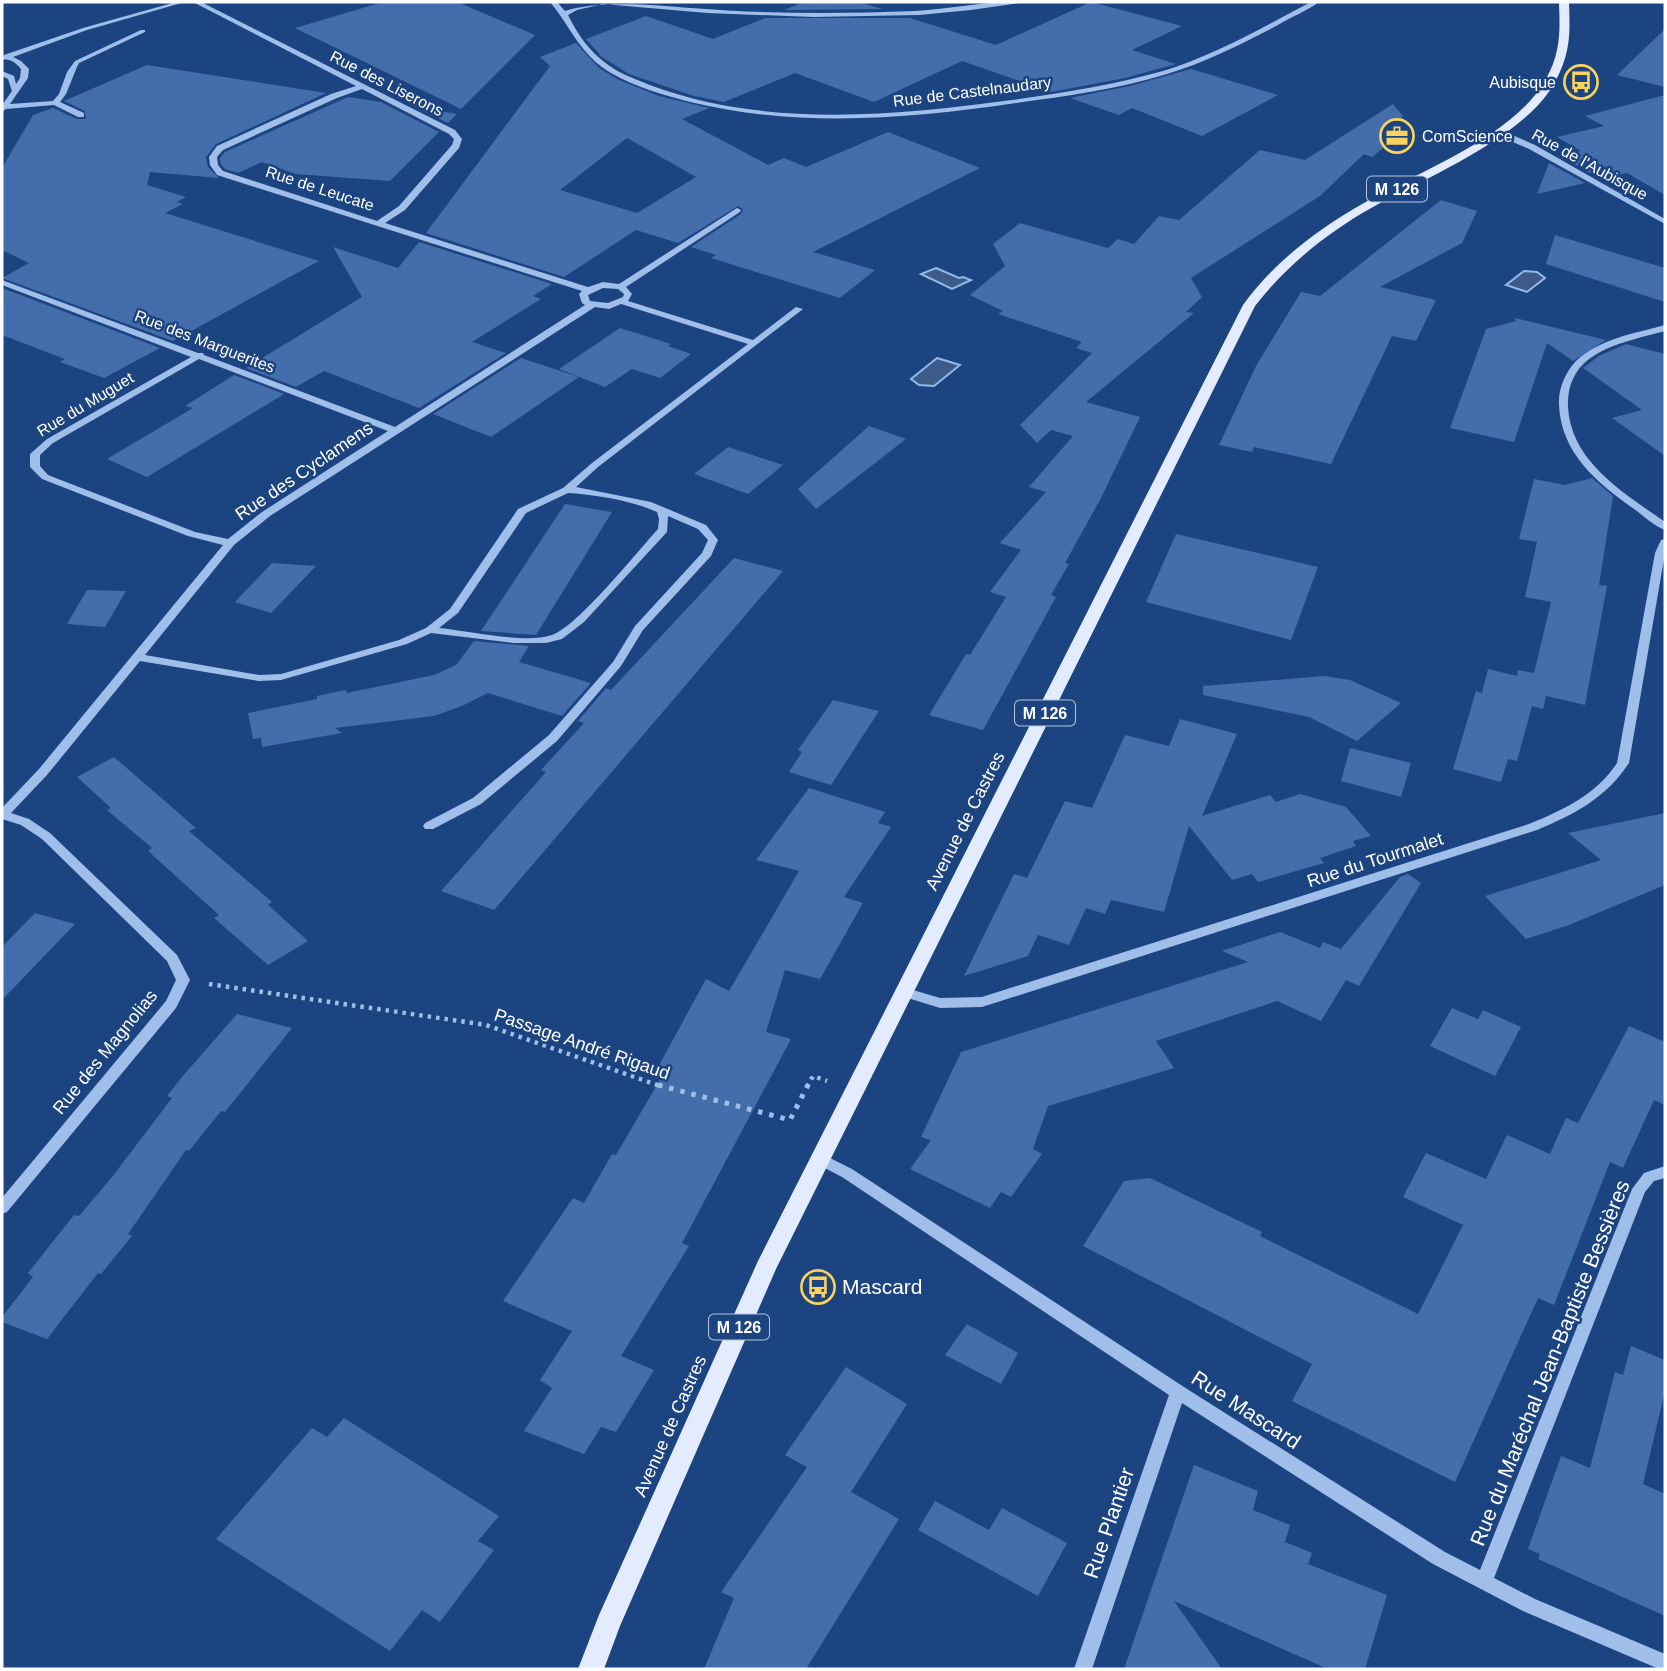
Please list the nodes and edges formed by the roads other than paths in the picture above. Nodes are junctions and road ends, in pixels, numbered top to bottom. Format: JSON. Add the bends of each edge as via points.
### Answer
{"nodes":[{"id":1,"x":158,"y":2,"type":"edge"},
{"id":2,"x":182,"y":2,"type":"edge"},
{"id":3,"x":196,"y":2,"type":"edge"},
{"id":4,"x":553,"y":2,"type":"edge"},
{"id":5,"x":603,"y":2,"type":"edge"},
{"id":6,"x":1023,"y":2,"type":"edge"},
{"id":7,"x":1316,"y":2,"type":"edge"},
{"id":8,"x":1564,"y":2,"type":"edge"},
{"id":9,"x":636,"y":3,"type":"edge"},
{"id":10,"x":565,"y":14,"type":"junction"},
{"id":11,"x":85,"y":29,"type":"junction"},
{"id":12,"x":143,"y":31,"type":"dead end"},
{"id":13,"x":4,"y":57,"type":"edge"},
{"id":14,"x":2,"y":73,"type":"edge"},
{"id":15,"x":363,"y":86,"type":"junction"},
{"id":16,"x":14,"y":89,"type":"junction"},
{"id":17,"x":55,"y":103,"type":"junction"},
{"id":18,"x":3,"y":109,"type":"edge"},
{"id":19,"x":81,"y":115,"type":"dead end"},
{"id":20,"x":1500,"y":133,"type":"junction"},
{"id":21,"x":737,"y":210,"type":"dead end"},
{"id":22,"x":1665,"y":222,"type":"edge"},
{"id":23,"x":379,"y":223,"type":"junction"},
{"id":24,"x":2,"y":282,"type":"edge"},
{"id":25,"x":621,"y":287,"type":"junction"},
{"id":26,"x":587,"y":290,"type":"junction"},
{"id":27,"x":624,"y":302,"type":"junction"},
{"id":28,"x":592,"y":305,"type":"junction"},
{"id":29,"x":799,"y":309,"type":"dead end"},
{"id":30,"x":1665,"y":328,"type":"edge"},
{"id":31,"x":752,"y":342,"type":"junction"},
{"id":32,"x":200,"y":355,"type":"junction"},
{"id":33,"x":396,"y":431,"type":"junction"},
{"id":34,"x":594,"y":465,"type":"joint"},
{"id":35,"x":567,"y":490,"type":"junction"},
{"id":36,"x":661,"y":510,"type":"junction"},
{"id":37,"x":1665,"y":527,"type":"edge"},
{"id":38,"x":1665,"y":542,"type":"edge"},
{"id":39,"x":230,"y":543,"type":"junction"},
{"id":40,"x":430,"y":630,"type":"junction"},
{"id":41,"x":137,"y":657,"type":"junction"},
{"id":42,"x":3,"y":814,"type":"edge"},
{"id":43,"x":429,"y":826,"type":"dead end"},
{"id":44,"x":903,"y":992,"type":"junction"},
{"id":45,"x":822,"y":1160,"type":"junction"},
{"id":46,"x":1665,"y":1172,"type":"edge"},
{"id":47,"x":2,"y":1208,"type":"edge"},
{"id":48,"x":1178,"y":1392,"type":"junction"},
{"id":49,"x":1484,"y":1582,"type":"junction"},
{"id":50,"x":1665,"y":1663,"type":"edge"},
{"id":51,"x":591,"y":1669,"type":"edge"},
{"id":52,"x":1083,"y":1669,"type":"edge"}],
"edges":[{"from":1,"to":11,"type":"street"},
{"from":2,"to":11,"type":"street"},
{"from":3,"to":15,"type":"street","name":"Rue des Liserons"},
{"from":4,"to":10,"type":"street","name":"Rue de Castelnaudary"},
{"from":5,"to":9,"type":"street"},
{"from":5,"to":10,"type":"street"},
{"from":6,"to":9,"type":"street","via":[[846,14],[718,13]]},
{"from":7,"to":10,"type":"street","name":"Rue de Castelnaudary","via":[[1215,53],[1150,76],[970,109],[877,116],[741,109],[681,98],[623,77],[592,57]]},
{"from":8,"to":20,"type":"main road","name":"Avenue de Castres","number":"M 126","via":[[1568,40],[1558,71],[1534,105]]},
{"from":11,"to":13,"type":"street"},
{"from":12,"to":17,"type":"street","via":[[77,62]]},
{"from":13,"to":16,"type":"street","via":[[25,69]]},
{"from":14,"to":16,"type":"street","via":[[11,78]]},
{"from":15,"to":23,"type":"street","name":"Rue des Liserons","via":[[458,139],[402,208]]},
{"from":15,"to":23,"type":"street","name":"Rue de Leucate","via":[[220,148],[213,157],[220,173]]},
{"from":16,"to":18,"type":"street"},
{"from":17,"to":18,"type":"street"},
{"from":17,"to":19,"type":"street"},
{"from":20,"to":22,"type":"street","name":"Rue de l'Aubisque"},
{"from":20,"to":44,"type":"main road","name":"Avenue de Castres","number":"M 126","via":[[1335,225],[1298,254],[1249,304]]},
{"from":21,"to":25,"type":"street"},
{"from":23,"to":26,"type":"street","name":"Rue de Leucate"},
{"from":24,"to":32,"type":"street","name":"Rue des Marguerites"},
{"from":25,"to":26,"type":"street","name":"Rue de Leucate","via":[[603,285]]},
{"from":25,"to":27,"type":"street","via":[[628,294]]},
{"from":26,"to":28,"type":"street","via":[[583,299]]},
{"from":27,"to":28,"type":"street"},
{"from":27,"to":31,"type":"street"},
{"from":28,"to":33,"type":"street","name":"Rue des Cyclamens"},
{"from":29,"to":31,"type":"street"},
{"from":30,"to":37,"type":"street","via":[[1584,359],[1571,372],[1563,402],[1566,433],[1593,471]]},
{"from":31,"to":34,"type":"street"},
{"from":32,"to":33,"type":"street","name":"Rue des Marguerites"},
{"from":32,"to":39,"type":"street","name":"Rue du Muguet","via":[[51,441],[35,454],[35,467],[45,477],[167,525]]},
{"from":33,"to":39,"type":"street","name":"Rue des Cyclamens","via":[[266,514]]},
{"from":34,"to":35,"type":"street"},
{"from":35,"to":36,"type":"street"},
{"from":35,"to":40,"type":"street","via":[[522,511],[454,611]]},
{"from":36,"to":40,"type":"street","via":[[663,530],[560,636],[539,641]]},
{"from":36,"to":43,"type":"street","via":[[702,527],[713,540],[707,554],[639,628],[617,663],[553,738],[477,801]]},
{"from":38,"to":44,"type":"street","name":"Rue du Tourmalet","via":[[1623,763],[1614,779],[1581,806],[1533,827],[982,1002],[940,1003]]},
{"from":39,"to":41,"type":"street","name":"Rue des Cyclamens"},
{"from":40,"to":41,"type":"street","via":[[281,677],[260,678]]},
{"from":41,"to":42,"type":"street","name":"Rue des Cyclamens"},
{"from":42,"to":47,"type":"street","name":"Rue des Magnolias","via":[[46,836],[172,958],[183,980],[171,1004]]},
{"from":44,"to":45,"type":"main road","name":"Avenue de Castres","number":"M 126"},
{"from":45,"to":48,"type":"street","name":"Rue Mascard"},
{"from":45,"to":51,"type":"main road","name":"Avenue de Castres","number":"M 126","via":[[761,1279]]},
{"from":46,"to":49,"type":"street","name":"Rue du Maréchal Jean-Baptiste Bessières","via":[[1649,1177],[1639,1189]]},
{"from":48,"to":49,"type":"street","name":"Rue Mascard"},
{"from":48,"to":52,"type":"street","name":"Rue Plantier"},
{"from":49,"to":50,"type":"street","name":"Rue Mascard"}]}
